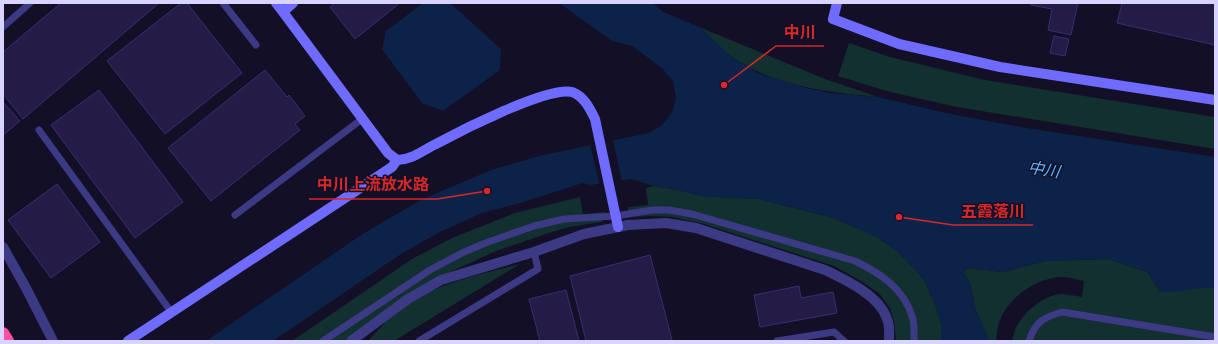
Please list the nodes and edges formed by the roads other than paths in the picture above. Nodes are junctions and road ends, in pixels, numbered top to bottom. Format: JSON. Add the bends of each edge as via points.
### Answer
{"nodes":[{"id":1,"x":30,"y":3,"type":"edge"},
{"id":2,"x":223,"y":3,"type":"edge"},
{"id":3,"x":276,"y":3,"type":"edge"},
{"id":4,"x":293,"y":3,"type":"edge"},
{"id":5,"x":837,"y":3,"type":"edge"},
{"id":6,"x":283,"y":12,"type":"junction"},
{"id":7,"x":3,"y":27,"type":"edge"},
{"id":8,"x":256,"y":44,"type":"dead end"},
{"id":9,"x":1215,"y":100,"type":"edge"},
{"id":10,"x":362,"y":119,"type":"junction"},
{"id":11,"x":39,"y":130,"type":"dead end"},
{"id":12,"x":397,"y":160,"type":"junction"},
{"id":13,"x":615,"y":213,"type":"junction"},
{"id":14,"x":235,"y":215,"type":"dead end"},
{"id":15,"x":618,"y":227,"type":"junction"},
{"id":16,"x":3,"y":247,"type":"edge"},
{"id":17,"x":534,"y":252,"type":"junction"},
{"id":18,"x":172,"y":313,"type":"junction"},
{"id":19,"x":3,"y":333,"type":"edge"},
{"id":20,"x":1215,"y":337,"type":"edge"},
{"id":21,"x":8,"y":341,"type":"edge"},
{"id":22,"x":53,"y":341,"type":"edge"},
{"id":23,"x":128,"y":341,"type":"edge"},
{"id":24,"x":323,"y":341,"type":"edge"},
{"id":25,"x":351,"y":341,"type":"edge"},
{"id":26,"x":419,"y":341,"type":"edge"},
{"id":27,"x":777,"y":341,"type":"edge"},
{"id":28,"x":844,"y":341,"type":"edge"},
{"id":29,"x":889,"y":341,"type":"edge"},
{"id":30,"x":914,"y":341,"type":"edge"},
{"id":31,"x":1029,"y":341,"type":"edge"}],
"edges":[{"from":1,"to":7,"type":"lane"},
{"from":2,"to":8,"type":"lane"},
{"from":3,"to":6,"type":"street"},
{"from":4,"to":6,"type":"street"},
{"from":5,"to":9,"type":"street","via":[[833,19],[899,44],[1000,67]]},
{"from":6,"to":10,"type":"street"},
{"from":10,"to":12,"type":"street","via":[[388,154]]},
{"from":10,"to":14,"type":"lane"},
{"from":11,"to":18,"type":"lane"},
{"from":12,"to":13,"type":"street","via":[[410,158],[486,118],[552,93],[572,92],[587,104],[595,119]]},
{"from":12,"to":18,"type":"street","via":[[392,167]]},
{"from":13,"to":15,"type":"street"},
{"from":13,"to":24,"type":"lane","via":[[564,219],[534,226],[464,252],[430,270]]},
{"from":13,"to":30,"type":"lane","via":[[669,210],[692,214],[856,261],[875,270],[895,287],[907,303],[913,317]]},
{"from":15,"to":17,"type":"street","via":[[584,234]]},
{"from":15,"to":29,"type":"street","via":[[666,223],[696,228],[825,270],[845,279],[871,297],[881,308],[888,320]]},
{"from":16,"to":22,"type":"street"},
{"from":17,"to":25,"type":"street","via":[[441,280],[408,299]]},
{"from":17,"to":26,"type":"lane","via":[[538,270]]},
{"from":18,"to":23,"type":"street"},
{"from":19,"to":21,"type":"highway"},
{"from":20,"to":31,"type":"lane","via":[[1062,312],[1038,324],[1032,330]]},
{"from":27,"to":28,"type":"lane","via":[[834,332]]}]}
